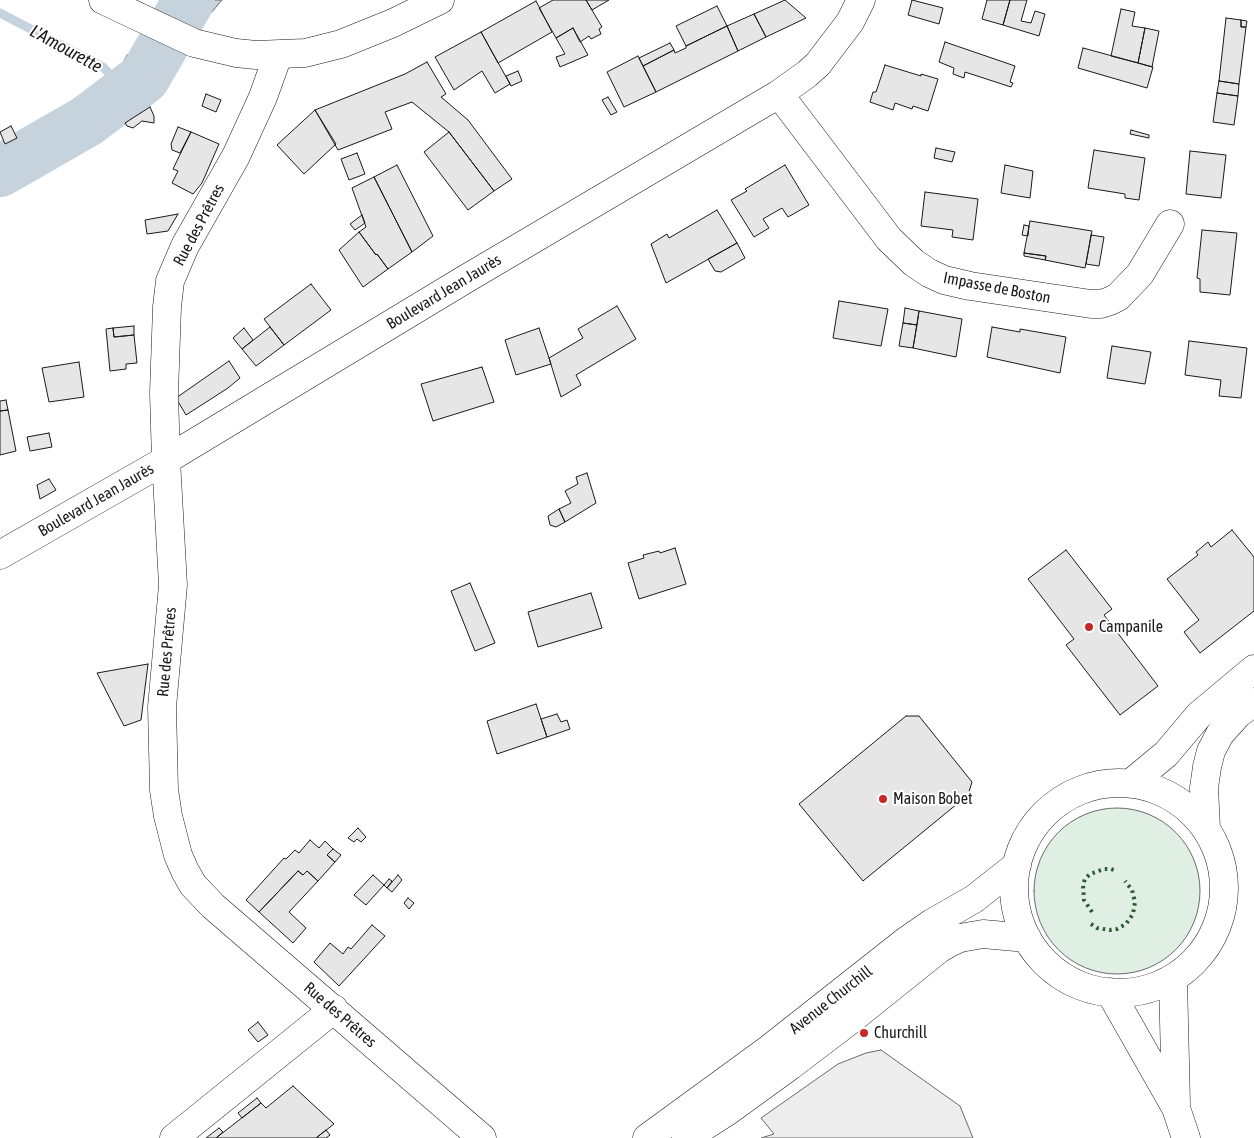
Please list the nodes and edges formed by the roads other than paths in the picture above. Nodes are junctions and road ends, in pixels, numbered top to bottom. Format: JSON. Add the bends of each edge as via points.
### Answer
{"nodes":[{"id":1,"x":440,"y":0,"type":"edge"},
{"id":2,"x":861,"y":0,"type":"edge"},
{"id":3,"x":115,"y":5,"type":"edge"},
{"id":4,"x":278,"y":55,"type":"junction"},
{"id":5,"x":779,"y":94,"type":"junction"},
{"id":6,"x":1170,"y":224,"type":"dead end"},
{"id":7,"x":166,"y":460,"type":"junction"},
{"id":8,"x":0,"y":555,"type":"edge"},
{"id":9,"x":1254,"y":669,"type":"edge"},
{"id":10,"x":1254,"y":702,"type":"edge"},
{"id":11,"x":1131,"y":784,"type":"junction"},
{"id":12,"x":1206,"y":828,"type":"junction"},
{"id":13,"x":1017,"y":865,"type":"junction"},
{"id":14,"x":1027,"y":938,"type":"junction"},
{"id":15,"x":1173,"y":979,"type":"junction"},
{"id":16,"x":1110,"y":992,"type":"junction"},
{"id":17,"x":334,"y":1009,"type":"junction"},
{"id":18,"x":1176,"y":1108,"type":"junction"},
{"id":19,"x":174,"y":1138,"type":"edge"},
{"id":20,"x":482,"y":1138,"type":"edge"},
{"id":21,"x":647,"y":1138,"type":"edge"},
{"id":22,"x":686,"y":1138,"type":"edge"},
{"id":23,"x":1186,"y":1138,"type":"edge"}],
"edges":[{"from":1,"to":4,"type":"street","via":[[393,24],[341,44],[305,53]]},
{"from":2,"to":5,"type":"street","name":"Boulevard Jean Jaurès","via":[[850,22],[818,64]]},
{"from":3,"to":4,"type":"street","via":[[194,43],[236,53]]},
{"from":4,"to":7,"type":"street","name":"Rue des Prêtres","via":[[236,156],[185,246],[170,281],[164,393]]},
{"from":5,"to":6,"type":"street","name":"Impasse de Boston","via":[[889,239],[914,263],[944,280],[1082,303],[1110,302],[1140,274]]},
{"from":5,"to":7,"type":"street","name":"Boulevard Jean Jaurès"},
{"from":7,"to":8,"type":"street","name":"Boulevard Jean Jaurès"},
{"from":7,"to":17,"type":"street","name":"Rue des Prêtres","via":[[173,585],[162,707],[164,790],[178,855],[193,885],[213,906]]},
{"from":9,"to":11,"type":"street","via":[[1200,715],[1166,754]]},
{"from":10,"to":12,"type":"street","via":[[1220,734],[1211,751],[1204,788]]},
{"from":11,"to":12,"type":"street","via":[[1146,786],[1173,798]]},
{"from":11,"to":13,"type":"street","via":[[1093,786],[1048,810],[1025,841]]},
{"from":12,"to":15,"type":"street","via":[[1224,876],[1222,911],[1213,935],[1199,956]]},
{"from":13,"to":14,"type":"street","via":[[1015,902]]},
{"from":13,"to":21,"type":"street","name":"Avenue Churchill","via":[[974,900],[906,941],[769,1049]]},
{"from":14,"to":16,"type":"street","via":[[1036,952],[1062,976],[1093,990]]},
{"from":14,"to":22,"type":"street","name":"Avenue Churchill","via":[[983,934],[949,942],[822,1042]]},
{"from":15,"to":16,"type":"street","via":[[1143,990]]},
{"from":15,"to":18,"type":"street"},
{"from":16,"to":18,"type":"street"},
{"from":17,"to":19,"type":"street"},
{"from":17,"to":20,"type":"street","name":"Rue des Prêtres"},
{"from":18,"to":23,"type":"street"}]}
